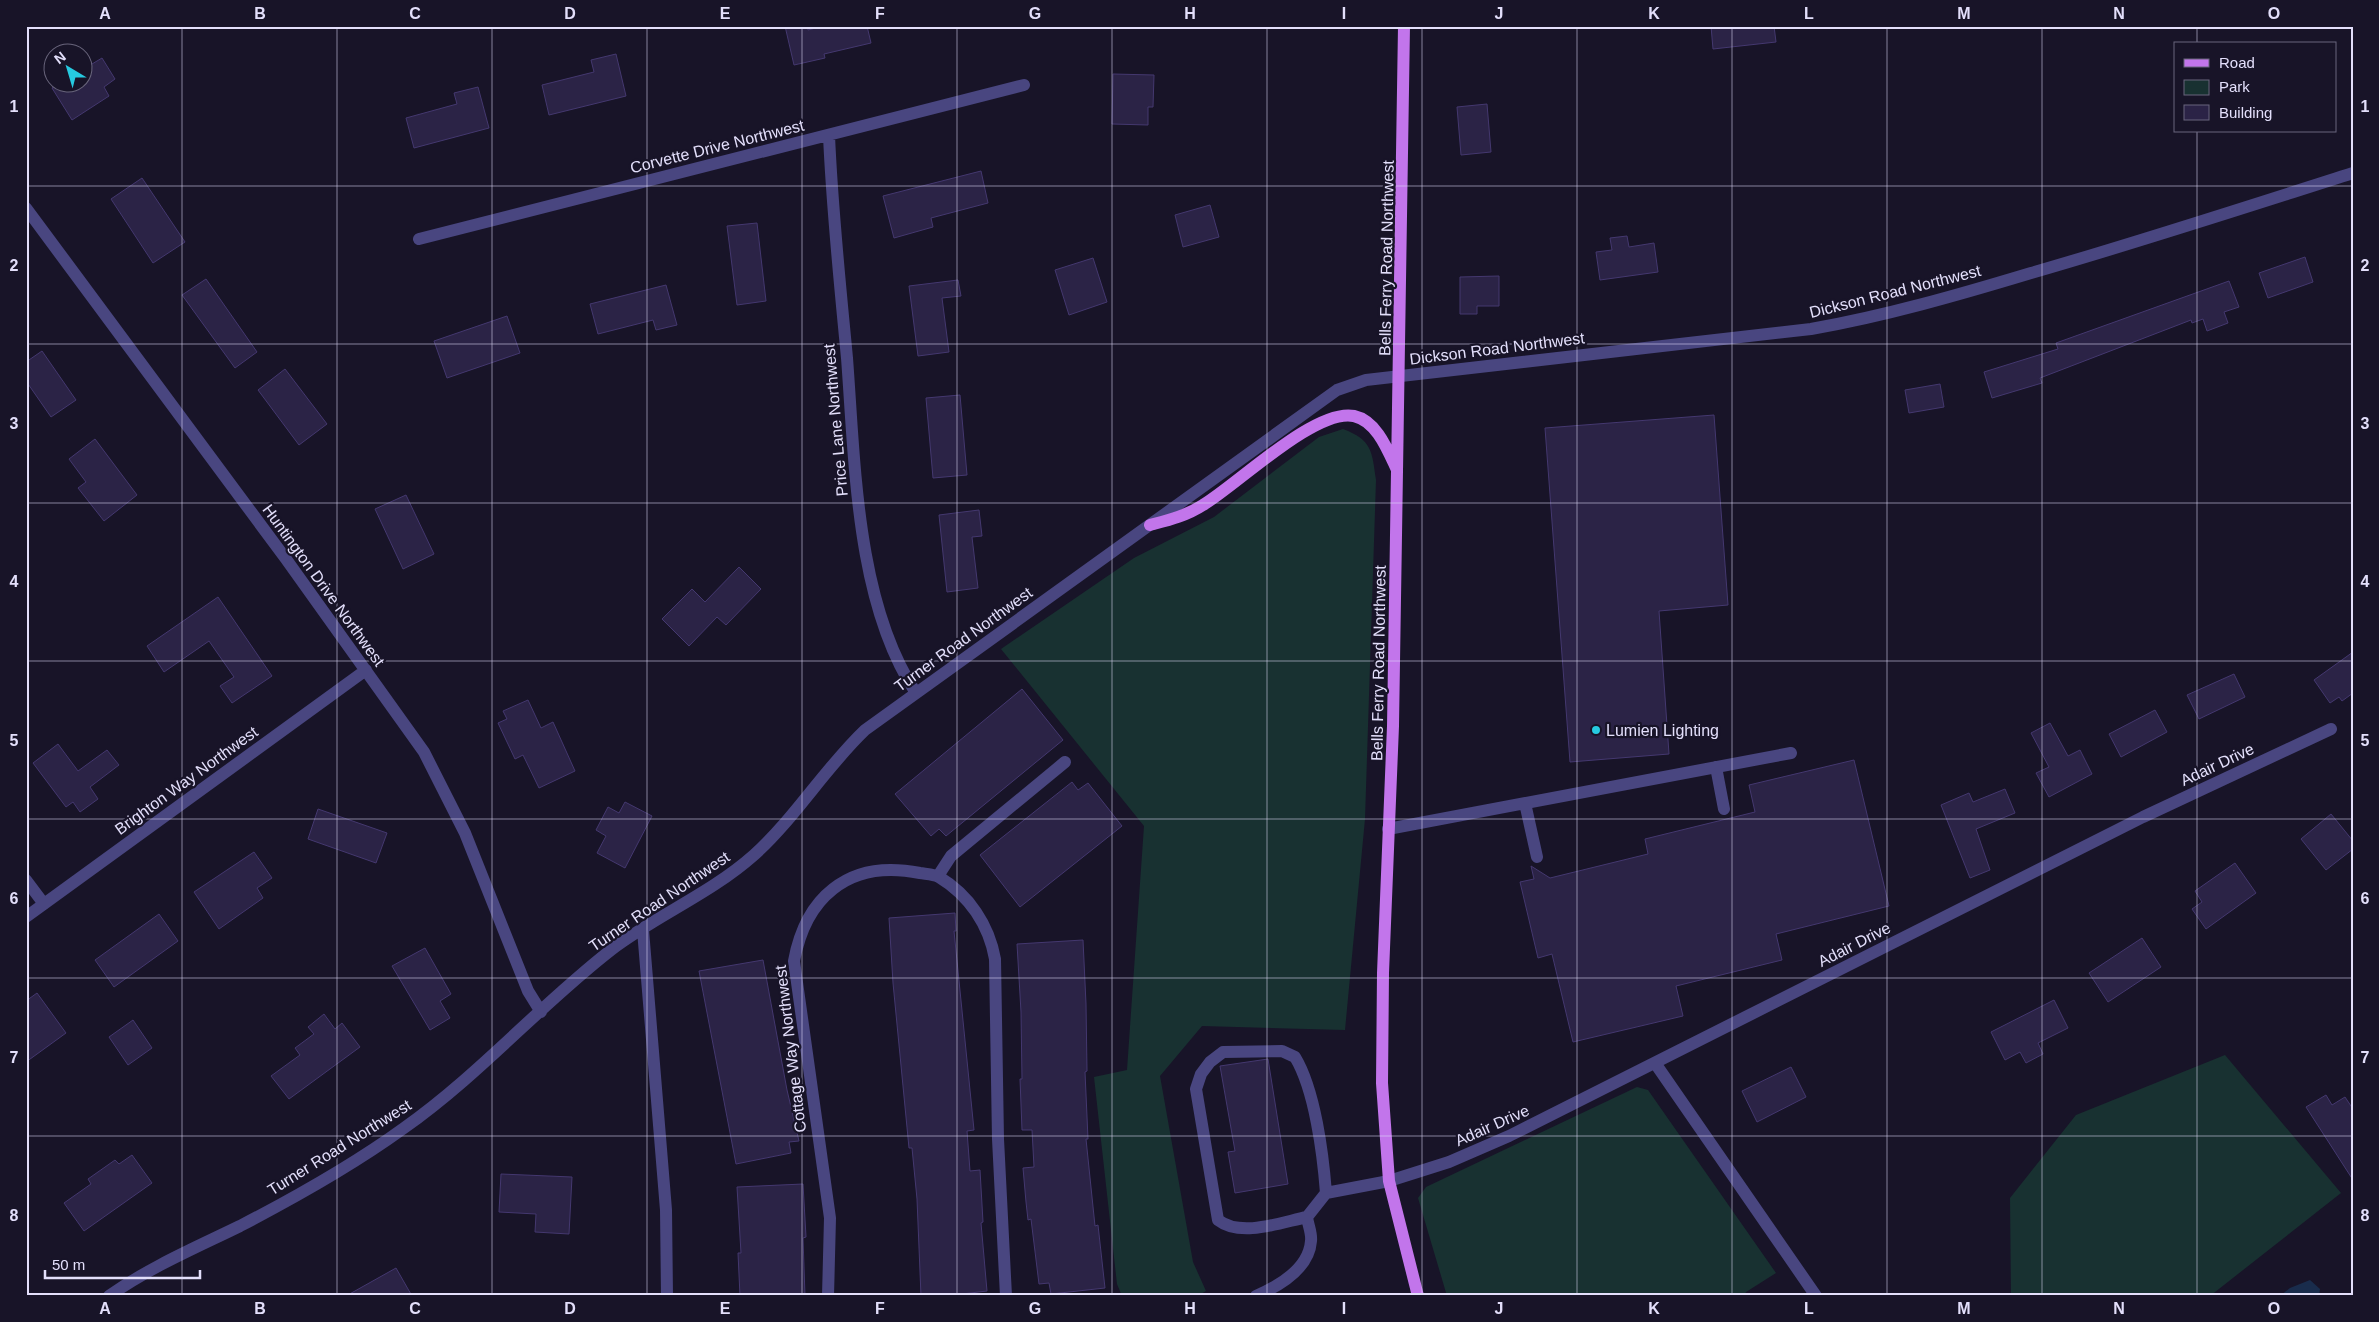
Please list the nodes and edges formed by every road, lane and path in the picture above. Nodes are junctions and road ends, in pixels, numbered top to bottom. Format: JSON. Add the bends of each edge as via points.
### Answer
{"nodes":[{"id":1,"x":1404,"y":26,"type":"edge"},
{"id":2,"x":1024,"y":85,"type":"dead end"},
{"id":3,"x":829,"y":135,"type":"junction"},
{"id":4,"x":2353,"y":173,"type":"edge"},
{"id":5,"x":26,"y":208,"type":"edge"},
{"id":6,"x":419,"y":239,"type":"dead end"},
{"id":7,"x":1400,"y":376,"type":"junction"},
{"id":8,"x":1399,"y":472,"type":"junction"},
{"id":9,"x":1150,"y":525,"type":"junction"},
{"id":10,"x":366,"y":670,"type":"junction"},
{"id":11,"x":916,"y":692,"type":"junction"},
{"id":12,"x":2331,"y":729,"type":"dead end"},
{"id":13,"x":1791,"y":753,"type":"dead end"},
{"id":14,"x":1065,"y":762,"type":"dead end"},
{"id":15,"x":1716,"y":767,"type":"junction"},
{"id":16,"x":1525,"y":804,"type":"junction"},
{"id":17,"x":1724,"y":809,"type":"dead end"},
{"id":18,"x":1388,"y":829,"type":"junction"},
{"id":19,"x":1537,"y":857,"type":"dead end"},
{"id":20,"x":938,"y":876,"type":"junction"},
{"id":21,"x":26,"y":880,"type":"edge"},
{"id":22,"x":44,"y":904,"type":"junction"},
{"id":23,"x":26,"y":917,"type":"edge"},
{"id":24,"x":643,"y":930,"type":"junction"},
{"id":25,"x":540,"y":1012,"type":"junction"},
{"id":26,"x":1656,"y":1063,"type":"junction"},
{"id":27,"x":1389,"y":1181,"type":"junction"},
{"id":28,"x":1326,"y":1193,"type":"junction"},
{"id":29,"x":1307,"y":1218,"type":"junction"},
{"id":30,"x":109,"y":1296,"type":"edge"},
{"id":31,"x":667,"y":1296,"type":"edge"},
{"id":32,"x":828,"y":1296,"type":"edge"},
{"id":33,"x":1006,"y":1296,"type":"edge"},
{"id":34,"x":1256,"y":1296,"type":"edge"},
{"id":35,"x":1418,"y":1296,"type":"edge"},
{"id":36,"x":1816,"y":1296,"type":"edge"}],
"edges":[{"from":1,"to":7,"type":"main road","name":"Bells Ferry Road Northwest"},
{"from":2,"to":3,"type":"street","name":"Corvette Drive Northwest"},
{"from":3,"to":6,"type":"street","name":"Corvette Drive Northwest"},
{"from":3,"to":11,"type":"street","name":"Price Lane Northwest","via":[[860,509],[874,599],[888,639]]},
{"from":4,"to":7,"type":"street","name":"Dickson Road Northwest","via":[[2069,262],[1856,321],[1794,331]]},
{"from":5,"to":10,"type":"street","name":"Huntington Drive Northwest"},
{"from":7,"to":8,"type":"main road","name":"Bells Ferry Road Northwest"},
{"from":7,"to":9,"type":"street","name":"Turner Road Northwest","via":[[1366,380],[1337,390]]},
{"from":8,"to":9,"type":"main road","via":[[1375,430],[1356,416],[1343,415],[1324,420],[1296,436],[1183,517]]},
{"from":8,"to":18,"type":"main road","name":"Bells Ferry Road Northwest","via":[[1394,726]]},
{"from":9,"to":11,"type":"street","name":"Turner Road Northwest"},
{"from":10,"to":22,"type":"street","name":"Brighton Way Northwest"},
{"from":10,"to":25,"type":"street","name":"Huntington Drive Northwest","via":[[424,752],[465,833],[528,991]]},
{"from":11,"to":24,"type":"street","name":"Turner Road Northwest","via":[[847,747],[754,855],[695,899]]},
{"from":12,"to":26,"type":"street","name":"Adair Drive","via":[[2143,817]]},
{"from":13,"to":15,"type":"street"},
{"from":14,"to":20,"type":"street","via":[[950,856]]},
{"from":15,"to":16,"type":"street"},
{"from":15,"to":17,"type":"street"},
{"from":16,"to":18,"type":"street"},
{"from":16,"to":19,"type":"street"},
{"from":18,"to":27,"type":"main road","name":"Bells Ferry Road Northwest","via":[[1382,1083]]},
{"from":20,"to":32,"type":"street","name":"Cottage Way Northwest","via":[[882,868],[859,875],[833,888],[814,909],[799,938],[794,961],[795,981],[830,1218]]},
{"from":20,"to":33,"type":"street","via":[[970,903],[993,943]]},
{"from":21,"to":22,"type":"street"},
{"from":22,"to":23,"type":"street","name":"Brighton Way Northwest"},
{"from":24,"to":25,"type":"street","name":"Turner Road Northwest","via":[[613,949]]},
{"from":24,"to":31,"type":"street","via":[[666,1210]]},
{"from":25,"to":30,"type":"street","name":"Turner Road Northwest","via":[[460,1084],[398,1132],[269,1211],[161,1263]]},
{"from":26,"to":27,"type":"street","name":"Adair Drive","via":[[1509,1136],[1449,1162]]},
{"from":26,"to":36,"type":"street"},
{"from":27,"to":28,"type":"street"},
{"from":27,"to":35,"type":"main road","name":"Bells Ferry Road Northwest"},
{"from":28,"to":29,"type":"street"},
{"from":28,"to":29,"type":"street","via":[[1324,1164],[1306,1080],[1295,1057],[1282,1051],[1224,1051],[1211,1060],[1196,1089],[1218,1220],[1252,1228]]},
{"from":29,"to":34,"type":"street","via":[[1312,1239],[1309,1255],[1298,1269]]}]}
